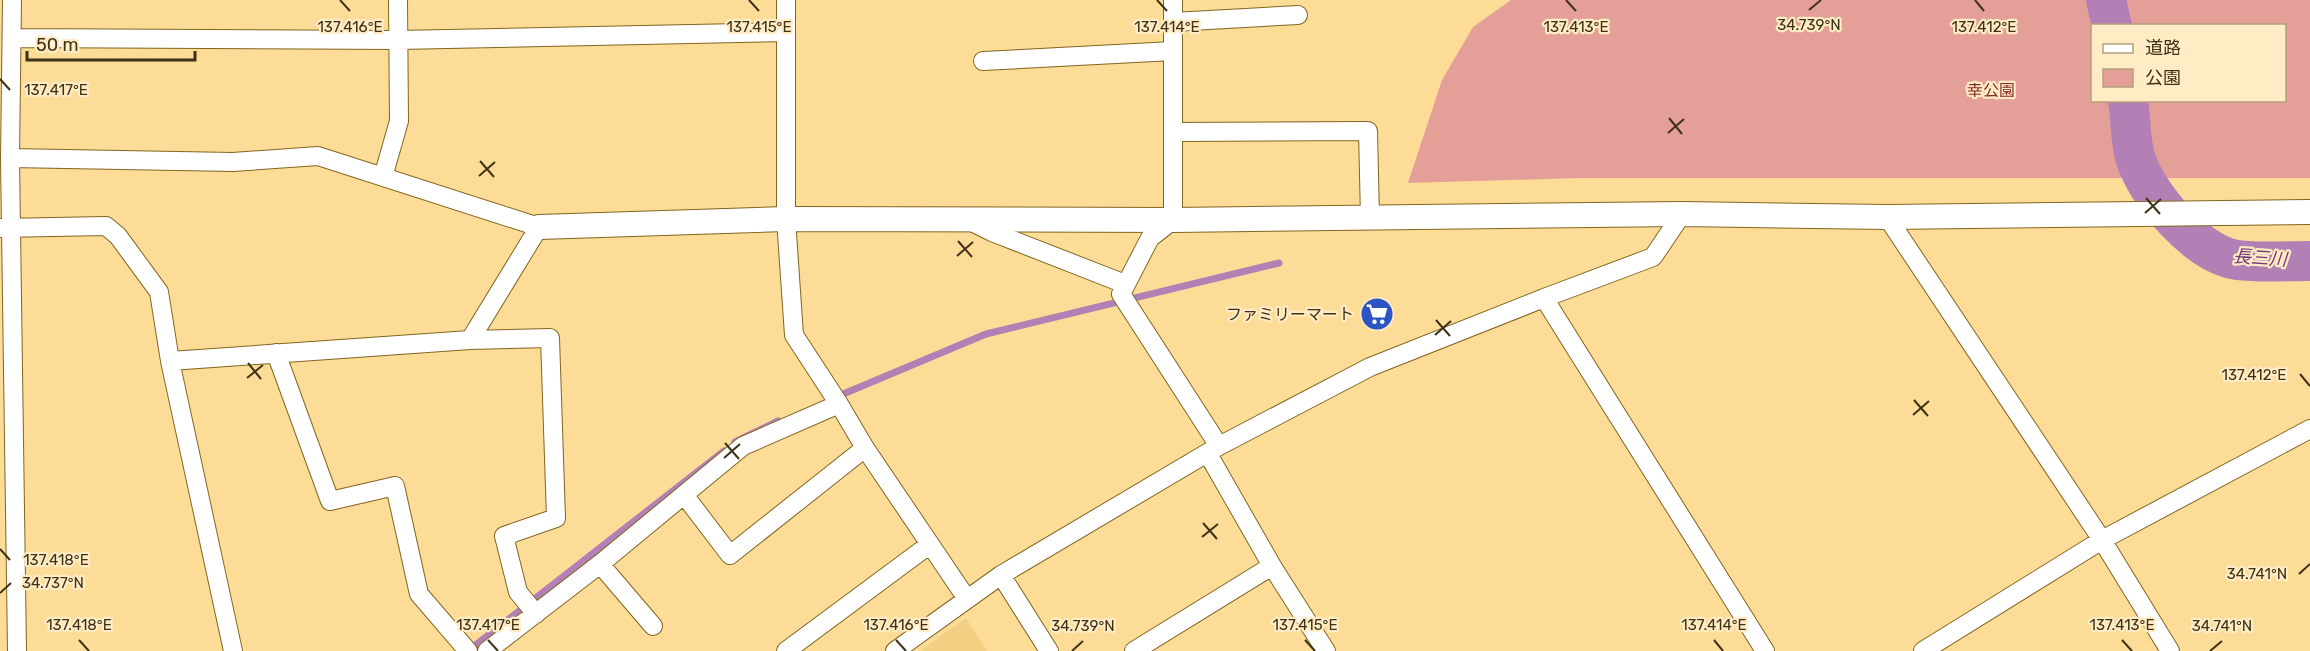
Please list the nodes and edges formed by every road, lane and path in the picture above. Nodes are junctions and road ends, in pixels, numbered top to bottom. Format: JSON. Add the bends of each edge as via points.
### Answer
{"nodes":[{"id":1,"x":12,"y":0,"type":"edge"},
{"id":2,"x":398,"y":0,"type":"edge"},
{"id":3,"x":786,"y":0,"type":"edge"},
{"id":4,"x":1173,"y":0,"type":"edge"},
{"id":5,"x":1298,"y":15,"type":"dead end"},
{"id":6,"x":1173,"y":22,"type":"junction"},
{"id":7,"x":786,"y":32,"type":"junction"},
{"id":8,"x":12,"y":38,"type":"junction"},
{"id":9,"x":398,"y":40,"type":"junction"},
{"id":10,"x":1173,"y":51,"type":"junction"},
{"id":11,"x":983,"y":61,"type":"dead end"},
{"id":12,"x":6,"y":97,"type":"edge"},
{"id":13,"x":1173,"y":132,"type":"junction"},
{"id":14,"x":10,"y":158,"type":"junction"},
{"id":15,"x":383,"y":177,"type":"junction"},
{"id":16,"x":2310,"y":212,"type":"edge"},
{"id":17,"x":1682,"y":214,"type":"junction"},
{"id":18,"x":1887,"y":217,"type":"junction"},
{"id":19,"x":1370,"y":218,"type":"junction"},
{"id":20,"x":786,"y":219,"type":"junction"},
{"id":21,"x":968,"y":220,"type":"junction"},
{"id":22,"x":1173,"y":220,"type":"junction"},
{"id":23,"x":539,"y":227,"type":"junction"},
{"id":24,"x":6,"y":228,"type":"edge"},
{"id":25,"x":1125,"y":284,"type":"junction"},
{"id":26,"x":1544,"y":298,"type":"junction"},
{"id":27,"x":470,"y":340,"type":"junction"},
{"id":28,"x":276,"y":353,"type":"junction"},
{"id":29,"x":170,"y":361,"type":"junction"},
{"id":30,"x":839,"y":404,"type":"junction"},
{"id":31,"x":2310,"y":429,"type":"edge"},
{"id":32,"x":865,"y":448,"type":"junction"},
{"id":33,"x":1214,"y":450,"type":"junction"},
{"id":34,"x":684,"y":496,"type":"junction"},
{"id":35,"x":2102,"y":540,"type":"junction"},
{"id":36,"x":8,"y":543,"type":"edge"},
{"id":37,"x":929,"y":545,"type":"junction"},
{"id":38,"x":600,"y":564,"type":"junction"},
{"id":39,"x":1272,"y":566,"type":"junction"},
{"id":40,"x":1001,"y":575,"type":"junction"},
{"id":41,"x":967,"y":598,"type":"junction"},
{"id":42,"x":536,"y":614,"type":"junction"},
{"id":43,"x":653,"y":626,"type":"dead end"},
{"id":44,"x":17,"y":651,"type":"edge"},
{"id":45,"x":233,"y":651,"type":"edge"},
{"id":46,"x":468,"y":651,"type":"edge"},
{"id":47,"x":487,"y":651,"type":"edge"},
{"id":48,"x":786,"y":651,"type":"edge"},
{"id":49,"x":895,"y":651,"type":"edge"},
{"id":50,"x":1049,"y":651,"type":"edge"},
{"id":51,"x":1134,"y":651,"type":"edge"},
{"id":52,"x":1326,"y":651,"type":"edge"},
{"id":53,"x":1765,"y":651,"type":"edge"},
{"id":54,"x":1923,"y":651,"type":"edge"},
{"id":55,"x":2170,"y":651,"type":"edge"}],
"edges":[{"from":1,"to":8,"type":"street"},
{"from":2,"to":9,"type":"street"},
{"from":3,"to":7,"type":"street"},
{"from":4,"to":6,"type":"street"},
{"from":5,"to":6,"type":"street"},
{"from":6,"to":10,"type":"street"},
{"from":7,"to":9,"type":"street"},
{"from":7,"to":20,"type":"street"},
{"from":8,"to":9,"type":"street"},
{"from":8,"to":12,"type":"street"},
{"from":9,"to":15,"type":"street","via":[[399,121]]},
{"from":10,"to":11,"type":"street"},
{"from":10,"to":13,"type":"street"},
{"from":12,"to":14,"type":"street"},
{"from":13,"to":19,"type":"street","via":[[1368,131]]},
{"from":13,"to":22,"type":"street"},
{"from":14,"to":15,"type":"street","via":[[233,162],[318,156]]},
{"from":14,"to":24,"type":"street"},
{"from":15,"to":23,"type":"street"},
{"from":16,"to":18,"type":"street"},
{"from":17,"to":18,"type":"street"},
{"from":17,"to":19,"type":"street"},
{"from":17,"to":26,"type":"street","via":[[1653,258]]},
{"from":18,"to":35,"type":"street"},
{"from":19,"to":22,"type":"street"},
{"from":20,"to":21,"type":"street"},
{"from":20,"to":23,"type":"street"},
{"from":20,"to":30,"type":"street","via":[[794,335]]},
{"from":21,"to":22,"type":"street"},
{"from":21,"to":25,"type":"street"},
{"from":22,"to":25,"type":"street","via":[[1150,238]]},
{"from":23,"to":27,"type":"street"},
{"from":24,"to":29,"type":"street","via":[[106,226],[159,292]]},
{"from":24,"to":36,"type":"street"},
{"from":25,"to":33,"type":"street","via":[[1121,294]]},
{"from":26,"to":33,"type":"street","via":[[1370,367]]},
{"from":26,"to":53,"type":"street"},
{"from":27,"to":28,"type":"street"},
{"from":27,"to":42,"type":"street","via":[[550,338],[556,518],[504,536],[518,592]]},
{"from":28,"to":29,"type":"street"},
{"from":28,"to":46,"type":"street","via":[[330,501],[394,486],[419,594]]},
{"from":29,"to":45,"type":"street"},
{"from":30,"to":32,"type":"street"},
{"from":30,"to":34,"type":"street","via":[[743,446]]},
{"from":31,"to":35,"type":"street"},
{"from":32,"to":34,"type":"street","via":[[730,555]]},
{"from":32,"to":37,"type":"street"},
{"from":33,"to":39,"type":"street"},
{"from":33,"to":40,"type":"street"},
{"from":34,"to":38,"type":"street"},
{"from":35,"to":54,"type":"street"},
{"from":35,"to":55,"type":"street"},
{"from":36,"to":44,"type":"street"},
{"from":37,"to":41,"type":"street"},
{"from":37,"to":48,"type":"street"},
{"from":38,"to":42,"type":"street"},
{"from":38,"to":43,"type":"street"},
{"from":39,"to":51,"type":"street"},
{"from":39,"to":52,"type":"street"},
{"from":40,"to":41,"type":"street"},
{"from":40,"to":50,"type":"street"},
{"from":41,"to":49,"type":"street"},
{"from":42,"to":47,"type":"street"}]}
